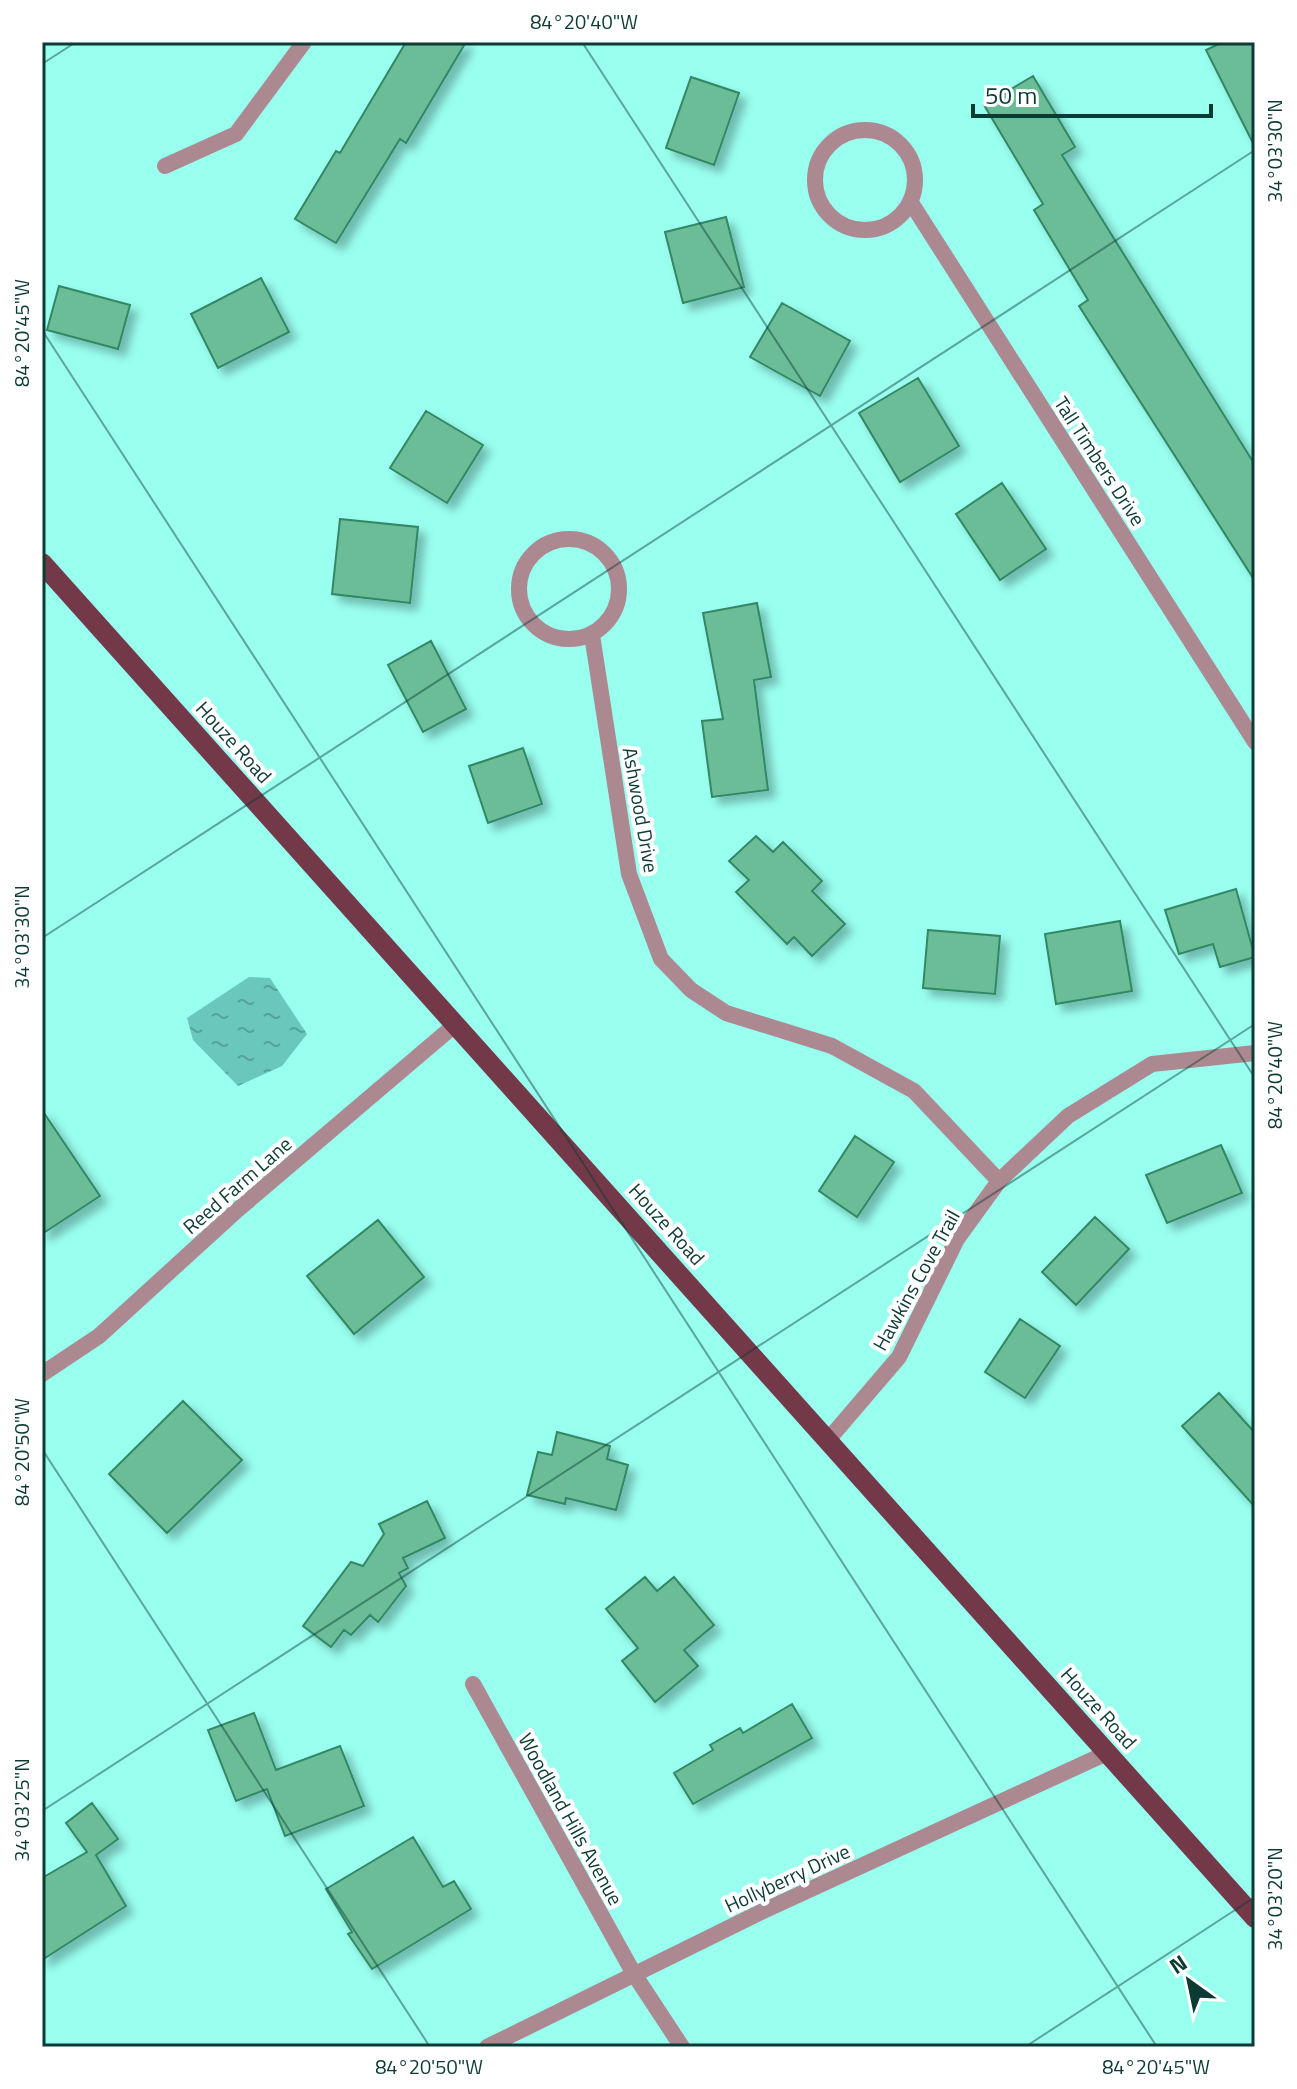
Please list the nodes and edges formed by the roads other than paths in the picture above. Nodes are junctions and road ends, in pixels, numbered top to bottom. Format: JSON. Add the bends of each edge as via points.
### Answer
{"nodes":[{"id":1,"x":304,"y":42,"type":"edge"},
{"id":2,"x":165,"y":166,"type":"dead end"},
{"id":3,"x":910,"y":201,"type":"junction"},
{"id":4,"x":42,"y":563,"type":"edge"},
{"id":5,"x":592,"y":635,"type":"junction"},
{"id":6,"x":1255,"y":742,"type":"edge"},
{"id":7,"x":456,"y":1024,"type":"junction"},
{"id":8,"x":1255,"y":1053,"type":"edge"},
{"id":9,"x":999,"y":1181,"type":"junction"},
{"id":10,"x":42,"y":1374,"type":"edge"},
{"id":11,"x":828,"y":1440,"type":"junction"},
{"id":12,"x":473,"y":1684,"type":"dead end"},
{"id":13,"x":1107,"y":1753,"type":"junction"},
{"id":14,"x":1255,"y":1918,"type":"edge"},
{"id":15,"x":634,"y":1974,"type":"junction"},
{"id":16,"x":487,"y":2047,"type":"edge"},
{"id":17,"x":682,"y":2047,"type":"edge"}],
"edges":[{"from":1,"to":2,"type":"street","via":[[236,134]]},
{"from":3,"to":3,"type":"street","via":[[915,182],[912,162],[886,135],[867,130],[847,133],[819,159],[818,198],[844,226],[882,227],[899,217]]},
{"from":3,"to":6,"type":"street","name":"Tall Timbers Drive"},
{"from":4,"to":7,"type":"main road","name":"Houze Road"},
{"from":5,"to":5,"type":"street","via":[[617,605],[614,566],[585,541],[546,544],[520,573],[523,612],[535,628],[552,637],[573,640]]},
{"from":5,"to":9,"type":"street","name":"Ashwood Drive","via":[[629,874],[661,959],[691,990],[726,1013],[832,1046],[914,1091]]},
{"from":7,"to":10,"type":"street","name":"Reed Farm Lane","via":[[99,1336]]},
{"from":7,"to":11,"type":"main road","name":"Houze Road"},
{"from":8,"to":9,"type":"street","name":"Hawkins Cove Trail","via":[[1152,1064],[1068,1116]]},
{"from":9,"to":11,"type":"street","name":"Hawkins Cove Trail","via":[[957,1239],[899,1357]]},
{"from":11,"to":13,"type":"main road","name":"Houze Road"},
{"from":12,"to":15,"type":"street","name":"Woodland Hills Avenue"},
{"from":13,"to":14,"type":"main road","name":"Houze Road"},
{"from":13,"to":15,"type":"street","name":"Hollyberry Drive"},
{"from":15,"to":16,"type":"street","name":"Hollyberry Drive"},
{"from":15,"to":17,"type":"street","name":"Woodland Hills Avenue"}]}
